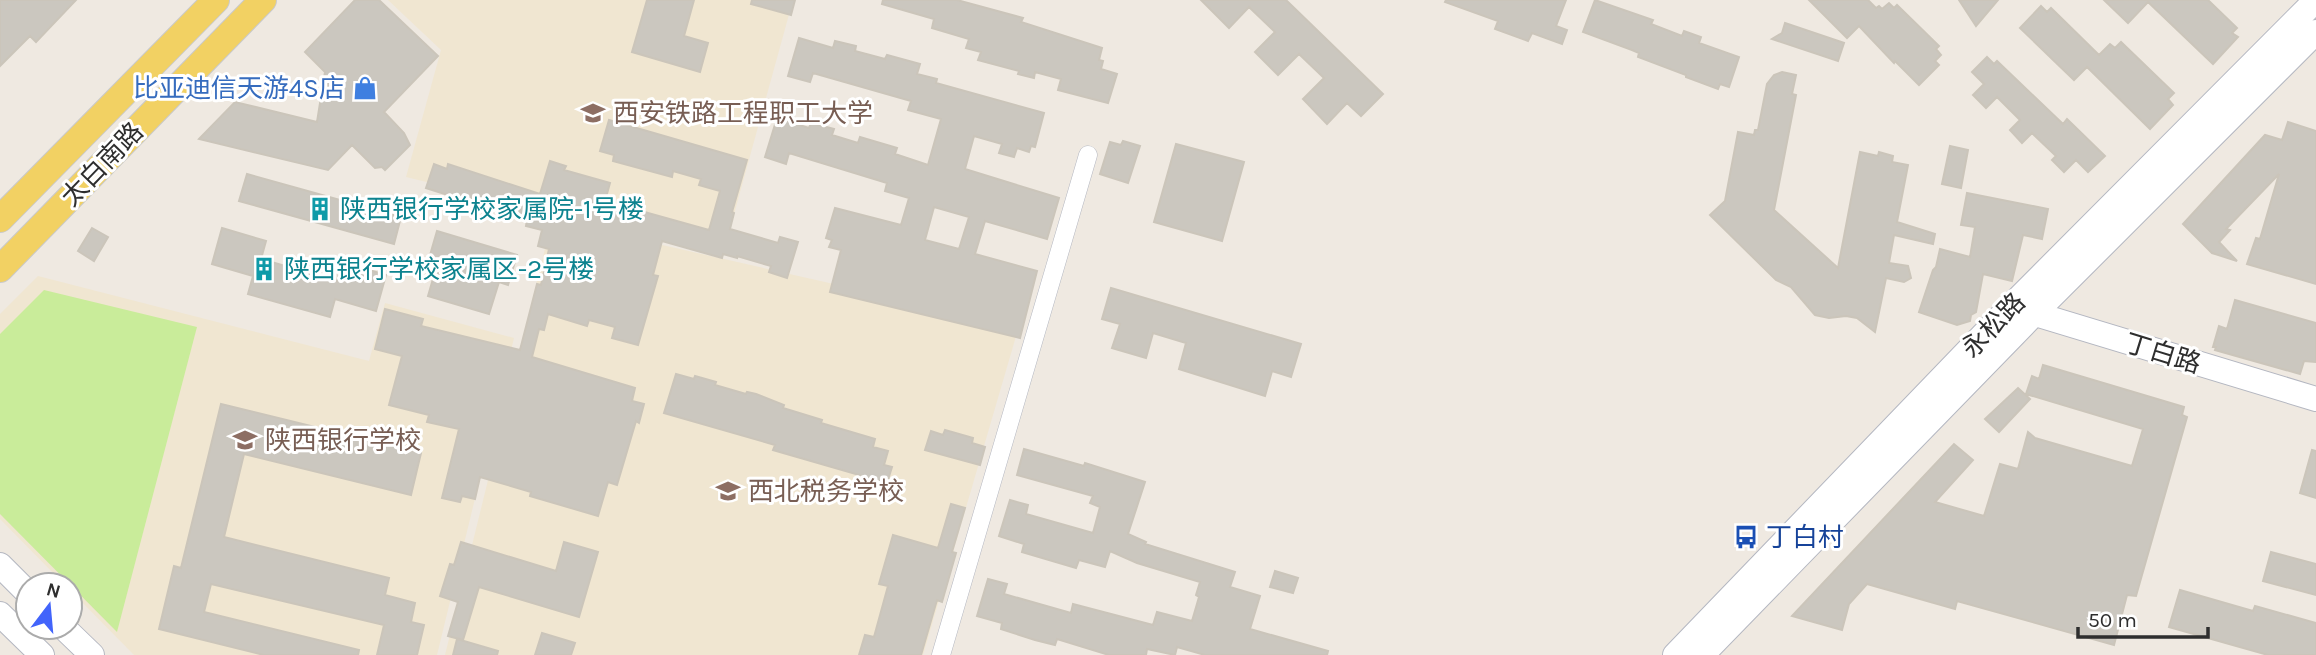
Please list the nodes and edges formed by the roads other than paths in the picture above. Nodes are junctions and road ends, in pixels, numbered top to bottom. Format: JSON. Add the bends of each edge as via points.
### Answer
{"nodes":[{"id":1,"x":216,"y":0,"type":"edge"},
{"id":2,"x":263,"y":0,"type":"edge"},
{"id":3,"x":2316,"y":0,"type":"edge"},
{"id":4,"x":2316,"y":33,"type":"edge"},
{"id":5,"x":1087,"y":155,"type":"dead end"},
{"id":6,"x":0,"y":219,"type":"edge"},
{"id":7,"x":0,"y":269,"type":"edge"},
{"id":8,"x":2022,"y":310,"type":"junction"},
{"id":9,"x":2316,"y":399,"type":"edge"},
{"id":10,"x":0,"y":565,"type":"edge"},
{"id":11,"x":14,"y":579,"type":"edge"},
{"id":12,"x":0,"y":614,"type":"edge"},
{"id":13,"x":78,"y":641,"type":"edge"},
{"id":14,"x":42,"y":655,"type":"edge"},
{"id":15,"x":92,"y":655,"type":"edge"},
{"id":16,"x":942,"y":655,"type":"edge"},
{"id":17,"x":1675,"y":655,"type":"edge"},
{"id":18,"x":1702,"y":655,"type":"edge"}],
"edges":[{"from":1,"to":6,"type":"main road","name":"太白南路"},
{"from":2,"to":7,"type":"main road","name":"太白南路"},
{"from":3,"to":8,"type":"street","name":"永松路"},
{"from":4,"to":8,"type":"street","name":"永松路"},
{"from":5,"to":16,"type":"street"},
{"from":8,"to":9,"type":"street","name":"丁白路"},
{"from":8,"to":17,"type":"street","name":"永松路"},
{"from":8,"to":18,"type":"street","name":"永松路"},
{"from":10,"to":11,"type":"street"},
{"from":12,"to":14,"type":"street"},
{"from":13,"to":15,"type":"street"}]}
